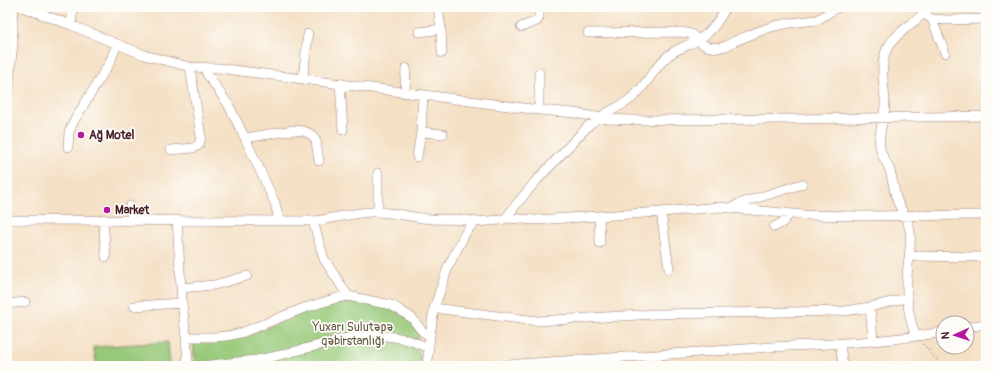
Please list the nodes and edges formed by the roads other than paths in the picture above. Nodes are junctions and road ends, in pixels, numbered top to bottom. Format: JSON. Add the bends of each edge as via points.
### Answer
{"nodes":[{"id":1,"x":14,"y":7,"type":"edge"},
{"id":2,"x":22,"y":7,"type":"edge"},
{"id":3,"x":72,"y":7,"type":"edge"},
{"id":4,"x":438,"y":7,"type":"edge"},
{"id":5,"x":539,"y":7,"type":"edge"},
{"id":6,"x":726,"y":7,"type":"edge"},
{"id":7,"x":838,"y":7,"type":"edge"},
{"id":8,"x":929,"y":13,"type":"edge"},
{"id":9,"x":986,"y":19,"type":"edge"},
{"id":10,"x":71,"y":25,"type":"junction"},
{"id":11,"x":521,"y":27,"type":"dead end"},
{"id":12,"x":441,"y":30,"type":"junction"},
{"id":13,"x":419,"y":32,"type":"dead end"},
{"id":14,"x":588,"y":33,"type":"dead end"},
{"id":15,"x":308,"y":34,"type":"dead end"},
{"id":16,"x":698,"y":41,"type":"junction"},
{"id":17,"x":117,"y":44,"type":"junction"},
{"id":18,"x":442,"y":53,"type":"dead end"},
{"id":19,"x":945,"y":53,"type":"dead end"},
{"id":20,"x":190,"y":67,"type":"junction"},
{"id":21,"x":204,"y":67,"type":"junction"},
{"id":22,"x":406,"y":68,"type":"dead end"},
{"id":23,"x":540,"y":73,"type":"dead end"},
{"id":24,"x":303,"y":78,"type":"junction"},
{"id":25,"x":340,"y":83,"type":"junction"},
{"id":26,"x":8,"y":92,"type":"dead end"},
{"id":27,"x":405,"y":93,"type":"junction"},
{"id":28,"x":423,"y":95,"type":"junction"},
{"id":29,"x":539,"y":110,"type":"junction"},
{"id":30,"x":986,"y":116,"type":"edge"},
{"id":31,"x":598,"y":118,"type":"junction"},
{"id":32,"x":883,"y":118,"type":"junction"},
{"id":33,"x":343,"y":130,"type":"dead end"},
{"id":34,"x":421,"y":132,"type":"junction"},
{"id":35,"x":442,"y":134,"type":"dead end"},
{"id":36,"x":245,"y":138,"type":"junction"},
{"id":37,"x":68,"y":147,"type":"dead end"},
{"id":38,"x":171,"y":150,"type":"dead end"},
{"id":39,"x":416,"y":157,"type":"dead end"},
{"id":40,"x":319,"y":161,"type":"dead end"},
{"id":41,"x":378,"y":173,"type":"dead end"},
{"id":42,"x":802,"y":184,"type":"dead end"},
{"id":43,"x":130,"y":206,"type":"dead end"},
{"id":44,"x":732,"y":208,"type":"junction"},
{"id":45,"x":378,"y":212,"type":"junction"},
{"id":46,"x":661,"y":212,"type":"junction"},
{"id":47,"x":790,"y":214,"type":"junction"},
{"id":48,"x":905,"y":215,"type":"junction"},
{"id":49,"x":986,"y":215,"type":"edge"},
{"id":50,"x":599,"y":216,"type":"junction"},
{"id":51,"x":506,"y":218,"type":"junction"},
{"id":52,"x":103,"y":219,"type":"junction"},
{"id":53,"x":7,"y":220,"type":"edge"},
{"id":54,"x":132,"y":220,"type":"junction"},
{"id":55,"x":177,"y":220,"type":"junction"},
{"id":56,"x":279,"y":220,"type":"junction"},
{"id":57,"x":313,"y":221,"type":"junction"},
{"id":58,"x":476,"y":222,"type":"junction"},
{"id":59,"x":774,"y":227,"type":"dead end"},
{"id":60,"x":600,"y":242,"type":"dead end"},
{"id":61,"x":909,"y":256,"type":"junction"},
{"id":62,"x":106,"y":257,"type":"dead end"},
{"id":63,"x":983,"y":257,"type":"dead end"},
{"id":64,"x":669,"y":269,"type":"dead end"},
{"id":65,"x":247,"y":276,"type":"dead end"},
{"id":66,"x":181,"y":288,"type":"junction"},
{"id":67,"x":348,"y":296,"type":"junction"},
{"id":68,"x":907,"y":298,"type":"junction"},
{"id":69,"x":25,"y":302,"type":"dead end"},
{"id":70,"x":182,"y":303,"type":"junction"},
{"id":71,"x":7,"y":304,"type":"edge"},
{"id":72,"x":134,"y":306,"type":"dead end"},
{"id":73,"x":870,"y":307,"type":"junction"},
{"id":74,"x":434,"y":308,"type":"junction"},
{"id":75,"x":986,"y":324,"type":"edge"},
{"id":76,"x":975,"y":326,"type":"edge"},
{"id":77,"x":935,"y":333,"type":"edge"},
{"id":78,"x":430,"y":336,"type":"junction"},
{"id":79,"x":916,"y":336,"type":"junction"},
{"id":80,"x":186,"y":337,"type":"junction"},
{"id":81,"x":873,"y":340,"type":"junction"},
{"id":82,"x":840,"y":344,"type":"junction"},
{"id":83,"x":429,"y":347,"type":"junction"},
{"id":84,"x":188,"y":366,"type":"edge"},
{"id":85,"x":202,"y":366,"type":"edge"},
{"id":86,"x":427,"y":366,"type":"edge"},
{"id":87,"x":501,"y":366,"type":"edge"},
{"id":88,"x":844,"y":366,"type":"edge"}],
"edges":[{"from":1,"to":26,"type":"street"},
{"from":2,"to":10,"type":"street"},
{"from":3,"to":10,"type":"street"},
{"from":4,"to":12,"type":"street"},
{"from":5,"to":11,"type":"street","via":[[537,21]]},
{"from":6,"to":16,"type":"street","via":[[713,27]]},
{"from":7,"to":16,"type":"street","via":[[817,20],[775,26],[718,48]]},
{"from":8,"to":9,"type":"street","via":[[947,20]]},
{"from":8,"to":19,"type":"street"},
{"from":8,"to":32,"type":"street","via":[[900,33],[884,55]]},
{"from":10,"to":17,"type":"street"},
{"from":12,"to":13,"type":"street"},
{"from":12,"to":18,"type":"street"},
{"from":14,"to":16,"type":"street","via":[[680,32],[690,34]]},
{"from":15,"to":24,"type":"street"},
{"from":16,"to":31,"type":"street","via":[[668,56],[633,96]]},
{"from":17,"to":20,"type":"street","via":[[151,57]]},
{"from":17,"to":37,"type":"street","via":[[110,62],[74,121]]},
{"from":20,"to":21,"type":"street"},
{"from":20,"to":38,"type":"street","via":[[201,137],[199,145],[193,148]]},
{"from":21,"to":24,"type":"street"},
{"from":21,"to":36,"type":"street","via":[[228,104]]},
{"from":22,"to":27,"type":"street"},
{"from":23,"to":29,"type":"street"},
{"from":24,"to":25,"type":"street"},
{"from":25,"to":27,"type":"street"},
{"from":25,"to":33,"type":"street"},
{"from":27,"to":28,"type":"street"},
{"from":28,"to":29,"type":"street"},
{"from":28,"to":34,"type":"street"},
{"from":29,"to":31,"type":"street"},
{"from":30,"to":32,"type":"street"},
{"from":31,"to":32,"type":"street"},
{"from":31,"to":51,"type":"street","via":[[536,181]]},
{"from":32,"to":48,"type":"street","via":[[879,133],[881,153],[891,173],[897,201]]},
{"from":34,"to":35,"type":"street"},
{"from":34,"to":39,"type":"street"},
{"from":36,"to":40,"type":"street","via":[[293,130],[304,131],[312,135],[316,141]]},
{"from":36,"to":56,"type":"street"},
{"from":41,"to":45,"type":"street"},
{"from":42,"to":44,"type":"street"},
{"from":43,"to":54,"type":"street"},
{"from":44,"to":46,"type":"street","via":[[714,207]]},
{"from":44,"to":47,"type":"street"},
{"from":45,"to":57,"type":"street","via":[[356,213]]},
{"from":45,"to":58,"type":"street"},
{"from":46,"to":50,"type":"street"},
{"from":46,"to":64,"type":"street"},
{"from":47,"to":48,"type":"street"},
{"from":47,"to":59,"type":"street"},
{"from":48,"to":49,"type":"street"},
{"from":48,"to":61,"type":"street","via":[[910,232]]},
{"from":50,"to":51,"type":"street","via":[[536,220]]},
{"from":50,"to":60,"type":"street"},
{"from":51,"to":58,"type":"street"},
{"from":52,"to":53,"type":"street"},
{"from":52,"to":54,"type":"street"},
{"from":52,"to":62,"type":"street"},
{"from":54,"to":55,"type":"street"},
{"from":55,"to":56,"type":"street"},
{"from":55,"to":66,"type":"street"},
{"from":56,"to":57,"type":"street"},
{"from":57,"to":67,"type":"street","via":[[324,259]]},
{"from":58,"to":74,"type":"street","via":[[466,232],[457,248]]},
{"from":61,"to":63,"type":"street"},
{"from":61,"to":68,"type":"street"},
{"from":65,"to":66,"type":"street","via":[[214,285]]},
{"from":66,"to":70,"type":"street"},
{"from":67,"to":78,"type":"street","via":[[391,304],[412,318],[422,331]]},
{"from":67,"to":80,"type":"street","via":[[304,308],[231,336]]},
{"from":68,"to":73,"type":"street"},
{"from":68,"to":79,"type":"street"},
{"from":69,"to":71,"type":"street"},
{"from":70,"to":72,"type":"street"},
{"from":70,"to":80,"type":"street"},
{"from":73,"to":74,"type":"street","via":[[845,311],[656,314],[537,321]]},
{"from":73,"to":81,"type":"street"},
{"from":74,"to":78,"type":"street"},
{"from":75,"to":76,"type":"street"},
{"from":77,"to":79,"type":"street"},
{"from":78,"to":83,"type":"street"},
{"from":79,"to":81,"type":"street"},
{"from":80,"to":84,"type":"street"},
{"from":81,"to":82,"type":"street"},
{"from":82,"to":87,"type":"street"},
{"from":82,"to":88,"type":"street"},
{"from":83,"to":85,"type":"street","via":[[390,336],[363,335],[257,360]]},
{"from":83,"to":86,"type":"street"}]}
